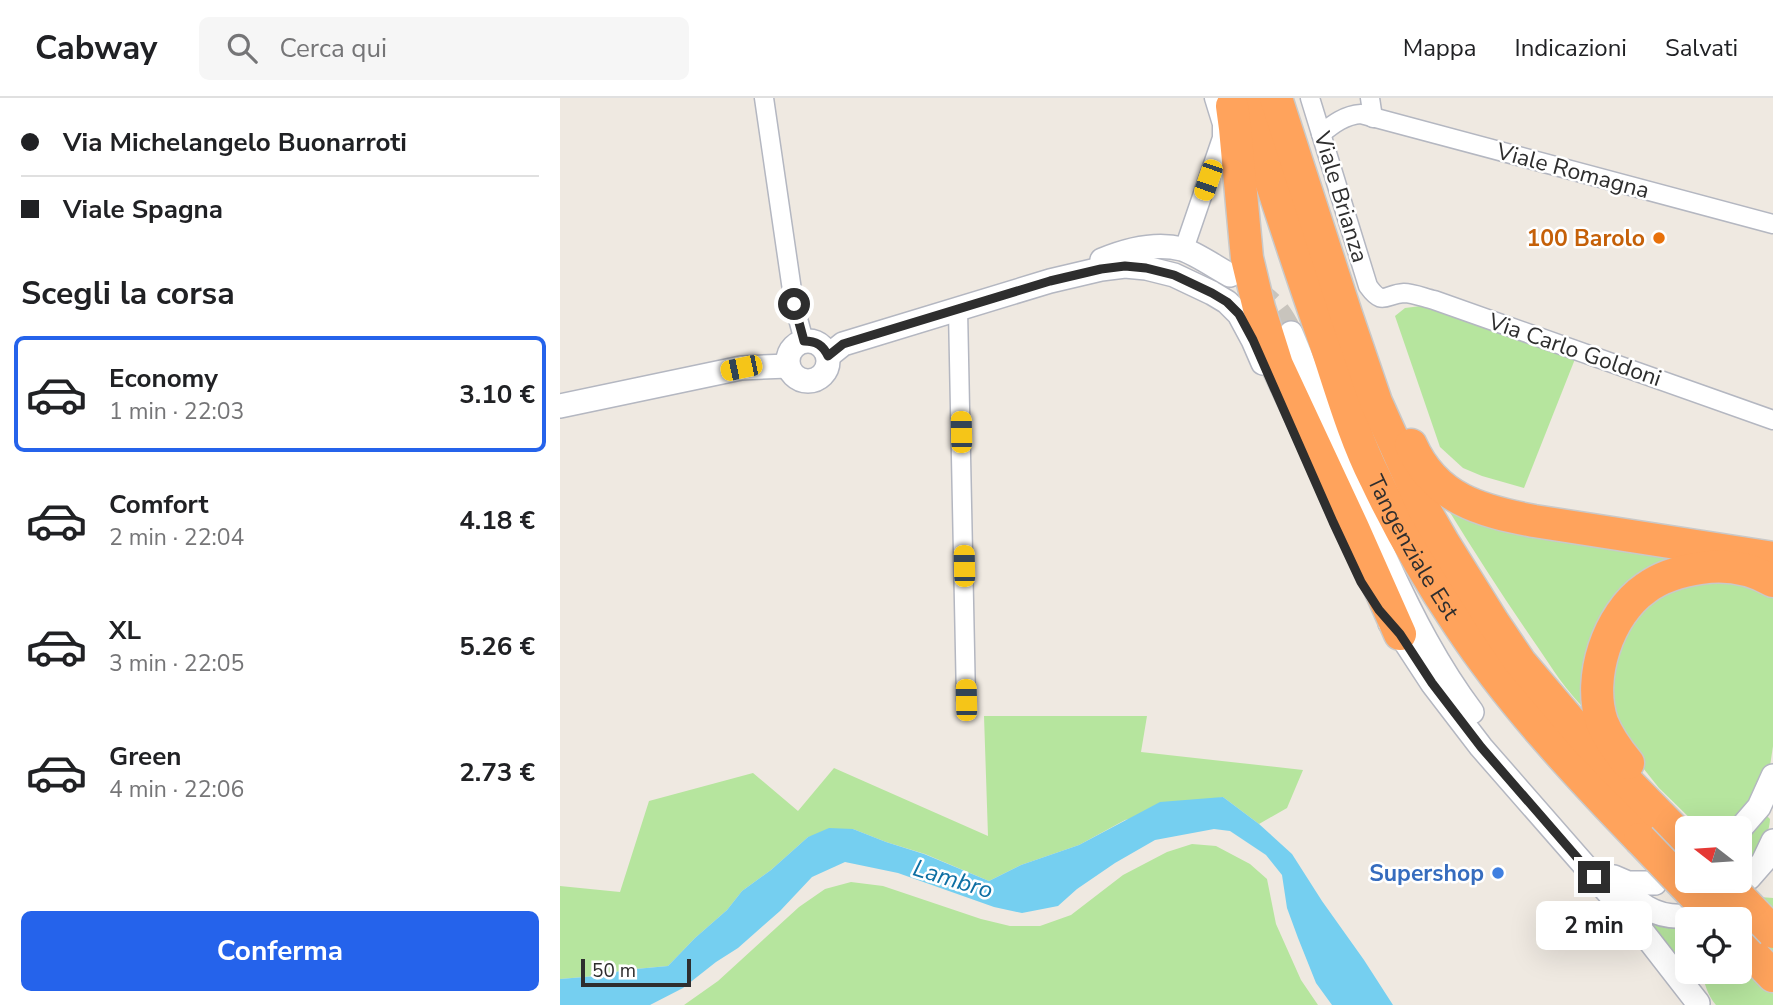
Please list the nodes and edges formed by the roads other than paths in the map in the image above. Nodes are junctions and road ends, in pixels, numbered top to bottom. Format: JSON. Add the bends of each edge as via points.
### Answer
{"nodes":[{"id":1,"x":764,"y":98,"type":"edge"},
{"id":2,"x":1214,"y":98,"type":"edge"},
{"id":3,"x":1230,"y":98,"type":"edge"},
{"id":4,"x":1244,"y":98,"type":"edge"},
{"id":5,"x":1276,"y":98,"type":"edge"},
{"id":6,"x":1310,"y":98,"type":"edge"},
{"id":7,"x":1370,"y":98,"type":"edge"},
{"id":8,"x":1373,"y":118,"type":"junction"},
{"id":9,"x":1321,"y":134,"type":"junction"},
{"id":10,"x":1299,"y":169,"type":"junction"},
{"id":11,"x":1773,"y":224,"type":"edge"},
{"id":12,"x":1184,"y":249,"type":"junction"},
{"id":13,"x":1174,"y":275,"type":"junction"},
{"id":14,"x":1230,"y":275,"type":"tunnel mouth"},
{"id":15,"x":1050,"y":281,"type":"junction"},
{"id":16,"x":1375,"y":295,"type":"joint"},
{"id":17,"x":958,"y":310,"type":"junction"},
{"id":18,"x":1292,"y":333,"type":"tunnel mouth"},
{"id":19,"x":804,"y":341,"type":"junction"},
{"id":20,"x":828,"y":356,"type":"junction"},
{"id":21,"x":789,"y":366,"type":"junction"},
{"id":22,"x":560,"y":406,"type":"edge"},
{"id":23,"x":1773,"y":420,"type":"edge"},
{"id":24,"x":1773,"y":558,"type":"edge"},
{"id":25,"x":1773,"y":580,"type":"edge"},
{"id":26,"x":1400,"y":634,"type":"junction"},
{"id":27,"x":966,"y":700,"type":"dead end"},
{"id":28,"x":1773,"y":776,"type":"edge"},
{"id":29,"x":1751,"y":816,"type":"edge"},
{"id":30,"x":1664,"y":824,"type":"edge"},
{"id":31,"x":1773,"y":841,"type":"edge"},
{"id":32,"x":1752,"y":874,"type":"edge"},
{"id":33,"x":1610,"y":875,"type":"junction"},
{"id":34,"x":1655,"y":883,"type":"dead end"},
{"id":35,"x":1752,"y":887,"type":"edge"},
{"id":36,"x":1752,"y":890,"type":"edge"},
{"id":37,"x":1710,"y":907,"type":"edge"},
{"id":38,"x":1675,"y":916,"type":"edge"},
{"id":39,"x":1773,"y":918,"type":"edge"},
{"id":40,"x":1773,"y":933,"type":"edge"},
{"id":41,"x":1752,"y":954,"type":"edge"},
{"id":42,"x":1773,"y":976,"type":"edge"},
{"id":43,"x":1691,"y":984,"type":"edge"},
{"id":44,"x":1699,"y":1004,"type":"edge"}],
"edges":[{"from":1,"to":19,"type":"street","via":[[794,304]]},
{"from":2,"to":12,"type":"street","via":[[1222,138]]},
{"from":3,"to":26,"type":"highway","via":[[1247,258],[1269,342]]},
{"from":4,"to":30,"type":"highway","name":"Tangenziale Est","via":[[1357,437],[1405,536],[1459,626],[1498,678],[1607,805]]},
{"from":5,"to":10,"type":"highway","name":"Tangenziale Est"},
{"from":6,"to":9,"type":"street","name":"Viale Brianza"},
{"from":7,"to":8,"type":"street"},
{"from":8,"to":9,"type":"street","name":"Viale Romagna","via":[[1350,115]]},
{"from":8,"to":11,"type":"street","name":"Viale Romagna"},
{"from":9,"to":16,"type":"street","name":"Viale Brianza","via":[[1368,286]]},
{"from":10,"to":24,"type":"highway","via":[[1357,298],[1415,453],[1439,485],[1465,503],[1505,516]]},
{"from":10,"to":30,"type":"highway","name":"Tangenziale Est","via":[[1376,402],[1424,509],[1520,662]]},
{"from":12,"to":13,"type":"street"},
{"from":12,"to":14,"type":"street"},
{"from":12,"to":15,"type":"street","via":[[1151,247],[1122,252]]},
{"from":13,"to":15,"type":"street","via":[[1125,266]]},
{"from":13,"to":26,"type":"street","via":[[1212,293],[1239,314],[1361,582]]},
{"from":15,"to":17,"type":"street"},
{"from":16,"to":23,"type":"street","name":"Via Carlo Goldoni","via":[[1384,299],[1405,293],[1434,300]]},
{"from":17,"to":20,"type":"street","via":[[843,344]]},
{"from":17,"to":27,"type":"street"},
{"from":18,"to":33,"type":"street","via":[[1370,524],[1413,618],[1447,677],[1497,744]]},
{"from":19,"to":20,"type":"street","via":[[821,345]]},
{"from":19,"to":21,"type":"street","via":[[789,353]]},
{"from":20,"to":21,"type":"street","via":[[827,368],[813,381],[801,380]]},
{"from":21,"to":22,"type":"street","via":[[741,368]]},
{"from":25,"to":30,"type":"highway","via":[[1732,566],[1686,570],[1645,588],[1615,622],[1599,671],[1602,722]]},
{"from":26,"to":44,"type":"street","via":[[1481,747],[1642,931]]},
{"from":28,"to":29,"type":"street"},
{"from":30,"to":37,"type":"highway","name":"Tangenziale Est","bridge":true},
{"from":31,"to":32,"type":"street"},
{"from":33,"to":34,"type":"street","via":[[1628,883]]},
{"from":33,"to":38,"type":"street","via":[[1645,908]]},
{"from":35,"to":39,"type":"highway"},
{"from":36,"to":40,"type":"highway","bridge":true},
{"from":41,"to":42,"type":"highway"},
{"from":43,"to":44,"type":"street"}]}
